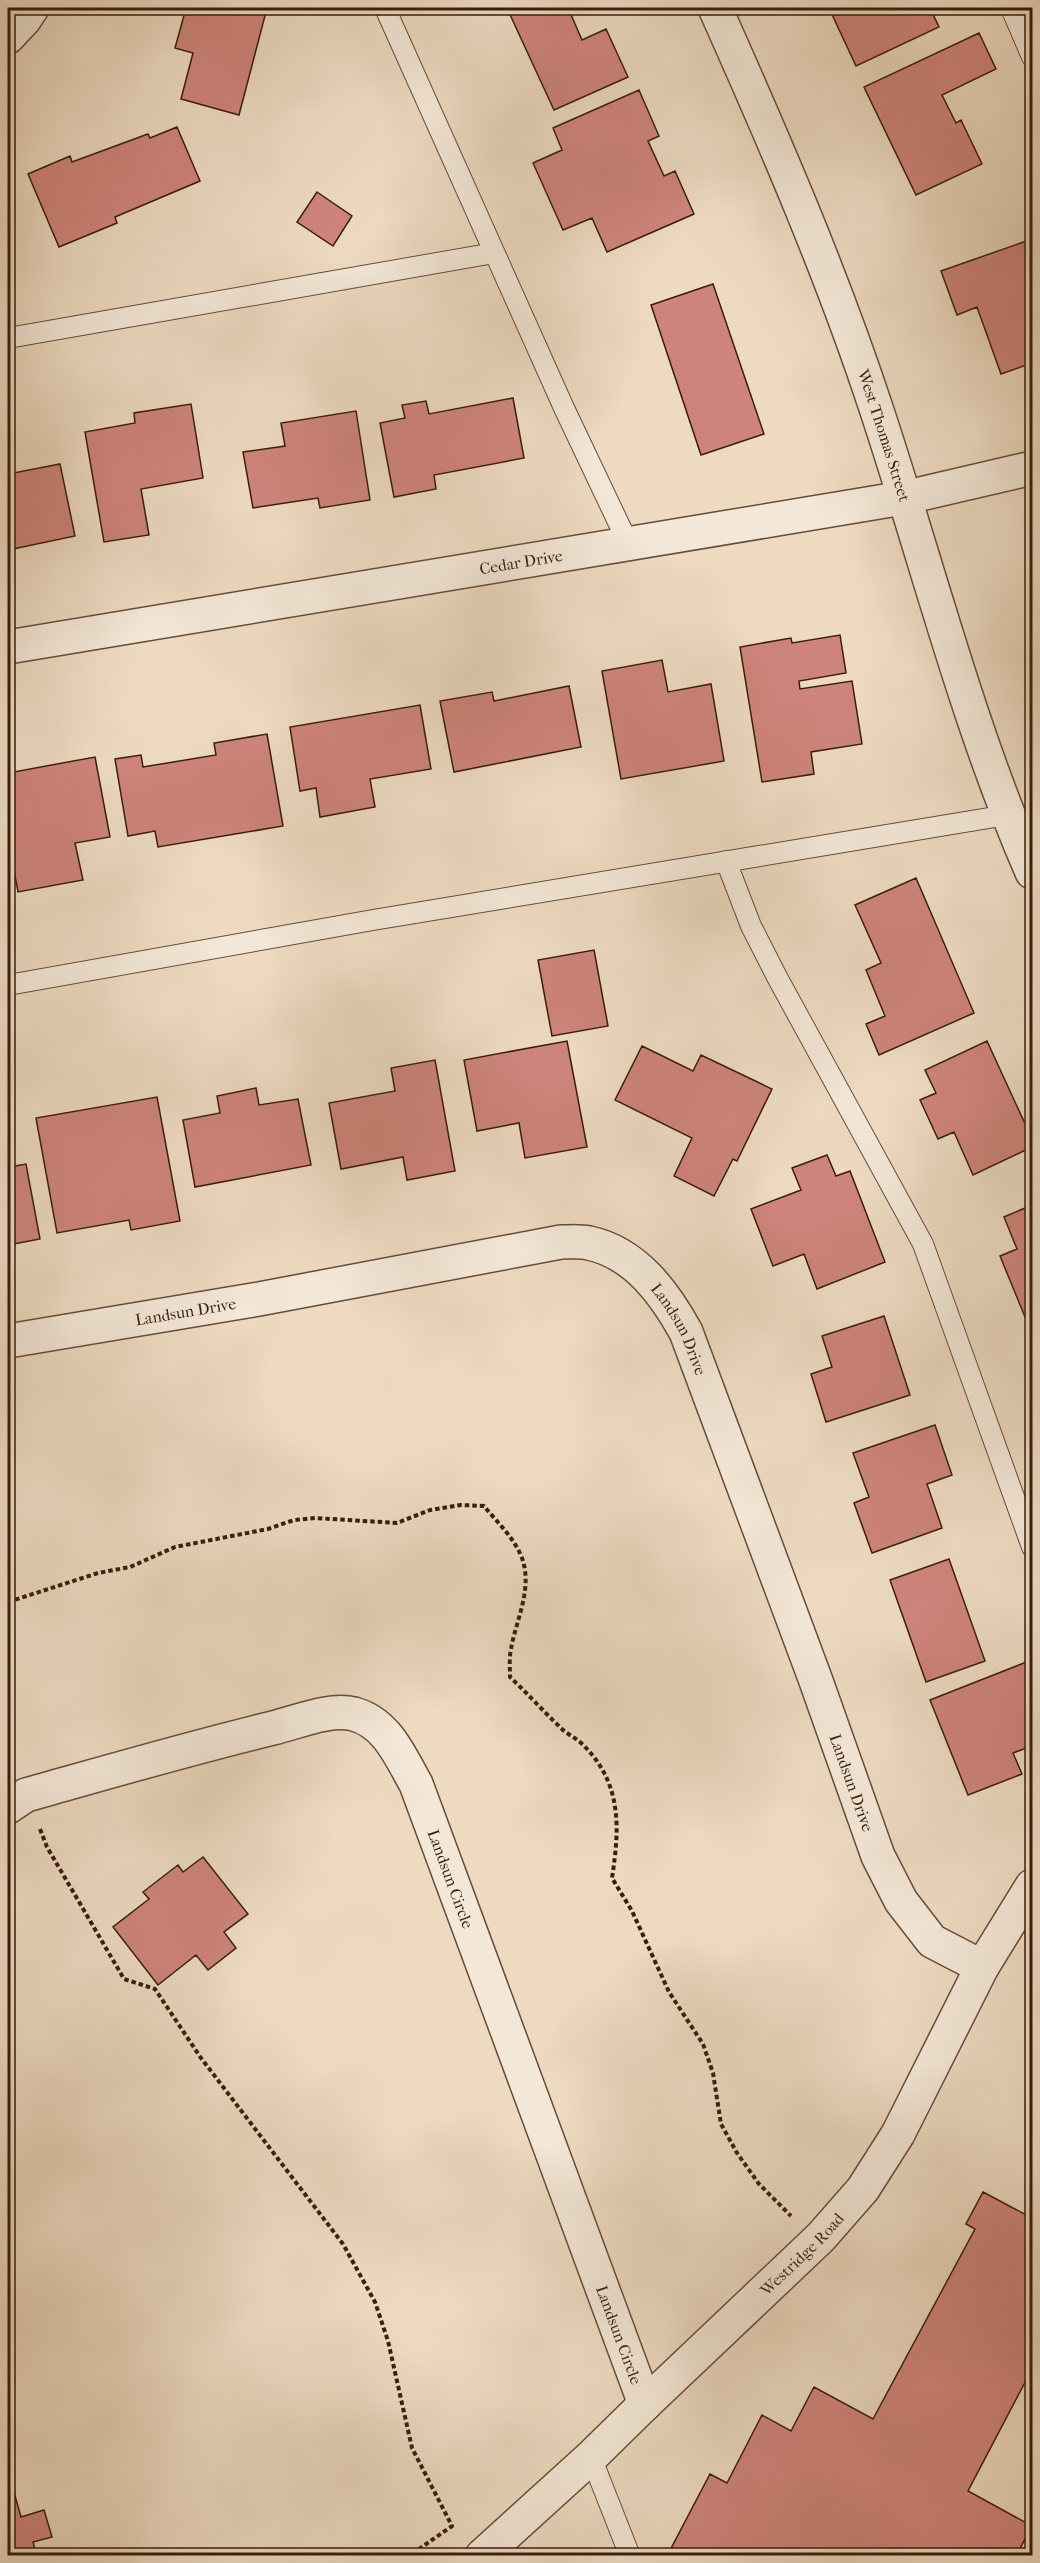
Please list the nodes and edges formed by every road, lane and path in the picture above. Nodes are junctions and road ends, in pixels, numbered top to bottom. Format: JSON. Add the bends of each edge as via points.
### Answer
{"nodes":[{"id":1,"x":32,"y":8,"type":"edge"},
{"id":2,"x":385,"y":8,"type":"edge"},
{"id":3,"x":715,"y":8,"type":"edge"},
{"id":4,"x":1011,"y":8,"type":"edge"},
{"id":5,"x":8,"y":37,"type":"edge"},
{"id":6,"x":1032,"y":57,"type":"edge"},
{"id":7,"x":494,"y":253,"type":"junction"},
{"id":8,"x":8,"y":338,"type":"edge"},
{"id":9,"x":1032,"y":468,"type":"edge"},
{"id":10,"x":903,"y":498,"type":"junction"},
{"id":11,"x":628,"y":543,"type":"junction"},
{"id":12,"x":8,"y":647,"type":"edge"},
{"id":13,"x":1007,"y":815,"type":"junction"},
{"id":14,"x":726,"y":861,"type":"junction"},
{"id":15,"x":1032,"y":872,"type":"edge"},
{"id":16,"x":8,"y":985,"type":"edge"},
{"id":17,"x":8,"y":1341,"type":"edge"},
{"id":18,"x":1032,"y":1547,"type":"edge"},
{"id":19,"x":8,"y":1602,"type":"edge"},
{"id":20,"x":17,"y":1801,"type":"edge"},
{"id":21,"x":1032,"y":1886,"type":"edge"},
{"id":22,"x":982,"y":1967,"type":"junction"},
{"id":23,"x":794,"y":2219,"type":"dead end"},
{"id":24,"x":645,"y":2404,"type":"junction"},
{"id":25,"x":591,"y":2457,"type":"junction"},
{"id":26,"x":409,"y":2556,"type":"edge"},
{"id":27,"x":482,"y":2556,"type":"edge"},
{"id":28,"x":630,"y":2556,"type":"edge"}],
"edges":[{"from":1,"to":5,"type":"street"},
{"from":2,"to":7,"type":"lane"},
{"from":3,"to":10,"type":"street","name":"West Thomas Street","via":[[829,277]]},
{"from":4,"to":6,"type":"lane"},
{"from":7,"to":8,"type":"lane"},
{"from":7,"to":11,"type":"lane"},
{"from":9,"to":10,"type":"street","name":"Cedar Drive"},
{"from":10,"to":11,"type":"street","name":"Cedar Drive"},
{"from":10,"to":13,"type":"street","name":"West Thomas Street"},
{"from":11,"to":12,"type":"street","name":"Cedar Drive"},
{"from":13,"to":14,"type":"lane"},
{"from":13,"to":15,"type":"street","name":"West Thomas Street"},
{"from":14,"to":16,"type":"lane"},
{"from":14,"to":18,"type":"lane","via":[[777,977],[923,1244]]},
{"from":17,"to":22,"type":"street","name":"Landsun Drive","via":[[561,1242],[589,1243],[616,1253],[651,1279],[686,1332],[878,1856],[901,1901],[932,1941]]},
{"from":19,"to":23,"type":"path","via":[[98,1573],[130,1567],[175,1547],[268,1529],[294,1520],[396,1523],[430,1510],[484,1506],[522,1559],[525,1585],[510,1649],[510,1677],[580,1743],[610,1782],[617,1842],[612,1878],[632,1911],[669,1992],[703,2044],[713,2073],[721,2124],[759,2184]]},
{"from":20,"to":24,"type":"street","name":"Landsun Circle","via":[[227,1739],[335,1713],[353,1714],[376,1724],[395,1746],[416,1784]]},
{"from":20,"to":26,"type":"path","via":[[124,1979],[155,1989],[201,2058],[343,2244],[375,2302],[388,2341],[412,2448],[452,2526]]},
{"from":21,"to":22,"type":"street","name":"Westridge Road"},
{"from":22,"to":24,"type":"street","name":"Westridge Road","via":[[898,2134],[863,2189],[821,2237]]},
{"from":24,"to":25,"type":"street","name":"Westridge Road"},
{"from":25,"to":27,"type":"street","name":"Westridge Road"},
{"from":25,"to":28,"type":"lane"}]}
